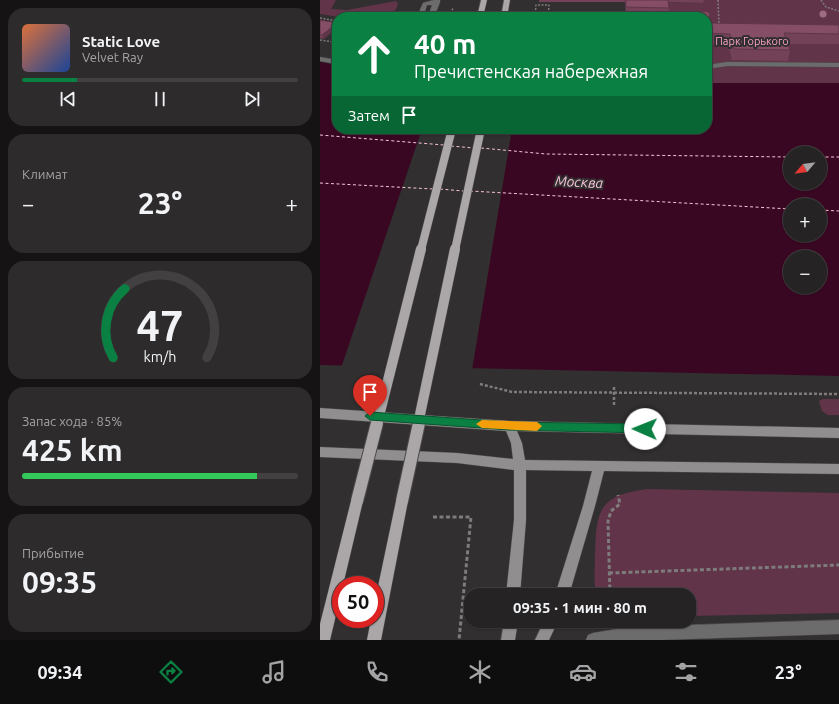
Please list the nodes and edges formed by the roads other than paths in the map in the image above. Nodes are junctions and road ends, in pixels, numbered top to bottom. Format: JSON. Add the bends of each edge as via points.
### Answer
{"nodes":[{"id":1,"x":484,"y":0,"type":"edge"},
{"id":2,"x":507,"y":0,"type":"edge"},
{"id":3,"x":437,"y":1,"type":"edge"},
{"id":4,"x":422,"y":12,"type":"edge"},
{"id":5,"x":434,"y":12,"type":"edge"},
{"id":6,"x":481,"y":12,"type":"edge"},
{"id":7,"x":505,"y":12,"type":"edge"},
{"id":8,"x":320,"y":59,"type":"edge"},
{"id":9,"x":332,"y":61,"type":"edge"},
{"id":10,"x":839,"y":65,"type":"edge"},
{"id":11,"x":712,"y":66,"type":"edge"},
{"id":12,"x":451,"y":134,"type":"edge"},
{"id":13,"x":480,"y":134,"type":"edge"},
{"id":14,"x":320,"y":412,"type":"edge"},
{"id":15,"x":509,"y":426,"type":"junction"},
{"id":16,"x":839,"y":433,"type":"edge"},
{"id":17,"x":320,"y":452,"type":"edge"},
{"id":18,"x":520,"y":465,"type":"junction"},
{"id":19,"x":599,"y":466,"type":"junction"},
{"id":20,"x":839,"y":469,"type":"edge"},
{"id":21,"x":514,"y":588,"type":"edge"},
{"id":22,"x":564,"y":588,"type":"edge"},
{"id":23,"x":839,"y":627,"type":"edge"},
{"id":24,"x":510,"y":628,"type":"edge"},
{"id":25,"x":548,"y":628,"type":"edge"},
{"id":26,"x":323,"y":640,"type":"edge"},
{"id":27,"x":374,"y":640,"type":"edge"},
{"id":28,"x":508,"y":640,"type":"edge"},
{"id":29,"x":542,"y":640,"type":"edge"},
{"id":30,"x":593,"y":640,"type":"edge"}],
"edges":[{"from":1,"to":6,"type":"main road"},
{"from":2,"to":7,"type":"main road"},
{"from":3,"to":4,"type":"street","via":[[425,4]]},
{"from":3,"to":5,"type":"street"},
{"from":8,"to":9,"type":"street"},
{"from":10,"to":11,"type":"street","via":[[727,64]]},
{"from":12,"to":26,"type":"main road","bridge":true},
{"from":13,"to":27,"type":"main road","bridge":true},
{"from":14,"to":15,"type":"main road"},
{"from":15,"to":16,"type":"main road"},
{"from":15,"to":18,"type":"main road","via":[[517,444]]},
{"from":17,"to":18,"type":"main road","via":[[458,458]]},
{"from":18,"to":19,"type":"main road"},
{"from":18,"to":21,"type":"main road","via":[[520,505]]},
{"from":19,"to":20,"type":"main road"},
{"from":19,"to":22,"type":"main road","via":[[590,506]]},
{"from":23,"to":30,"type":"street","via":[[628,634]]},
{"from":24,"to":28,"type":"main road"},
{"from":25,"to":29,"type":"main road"}]}
